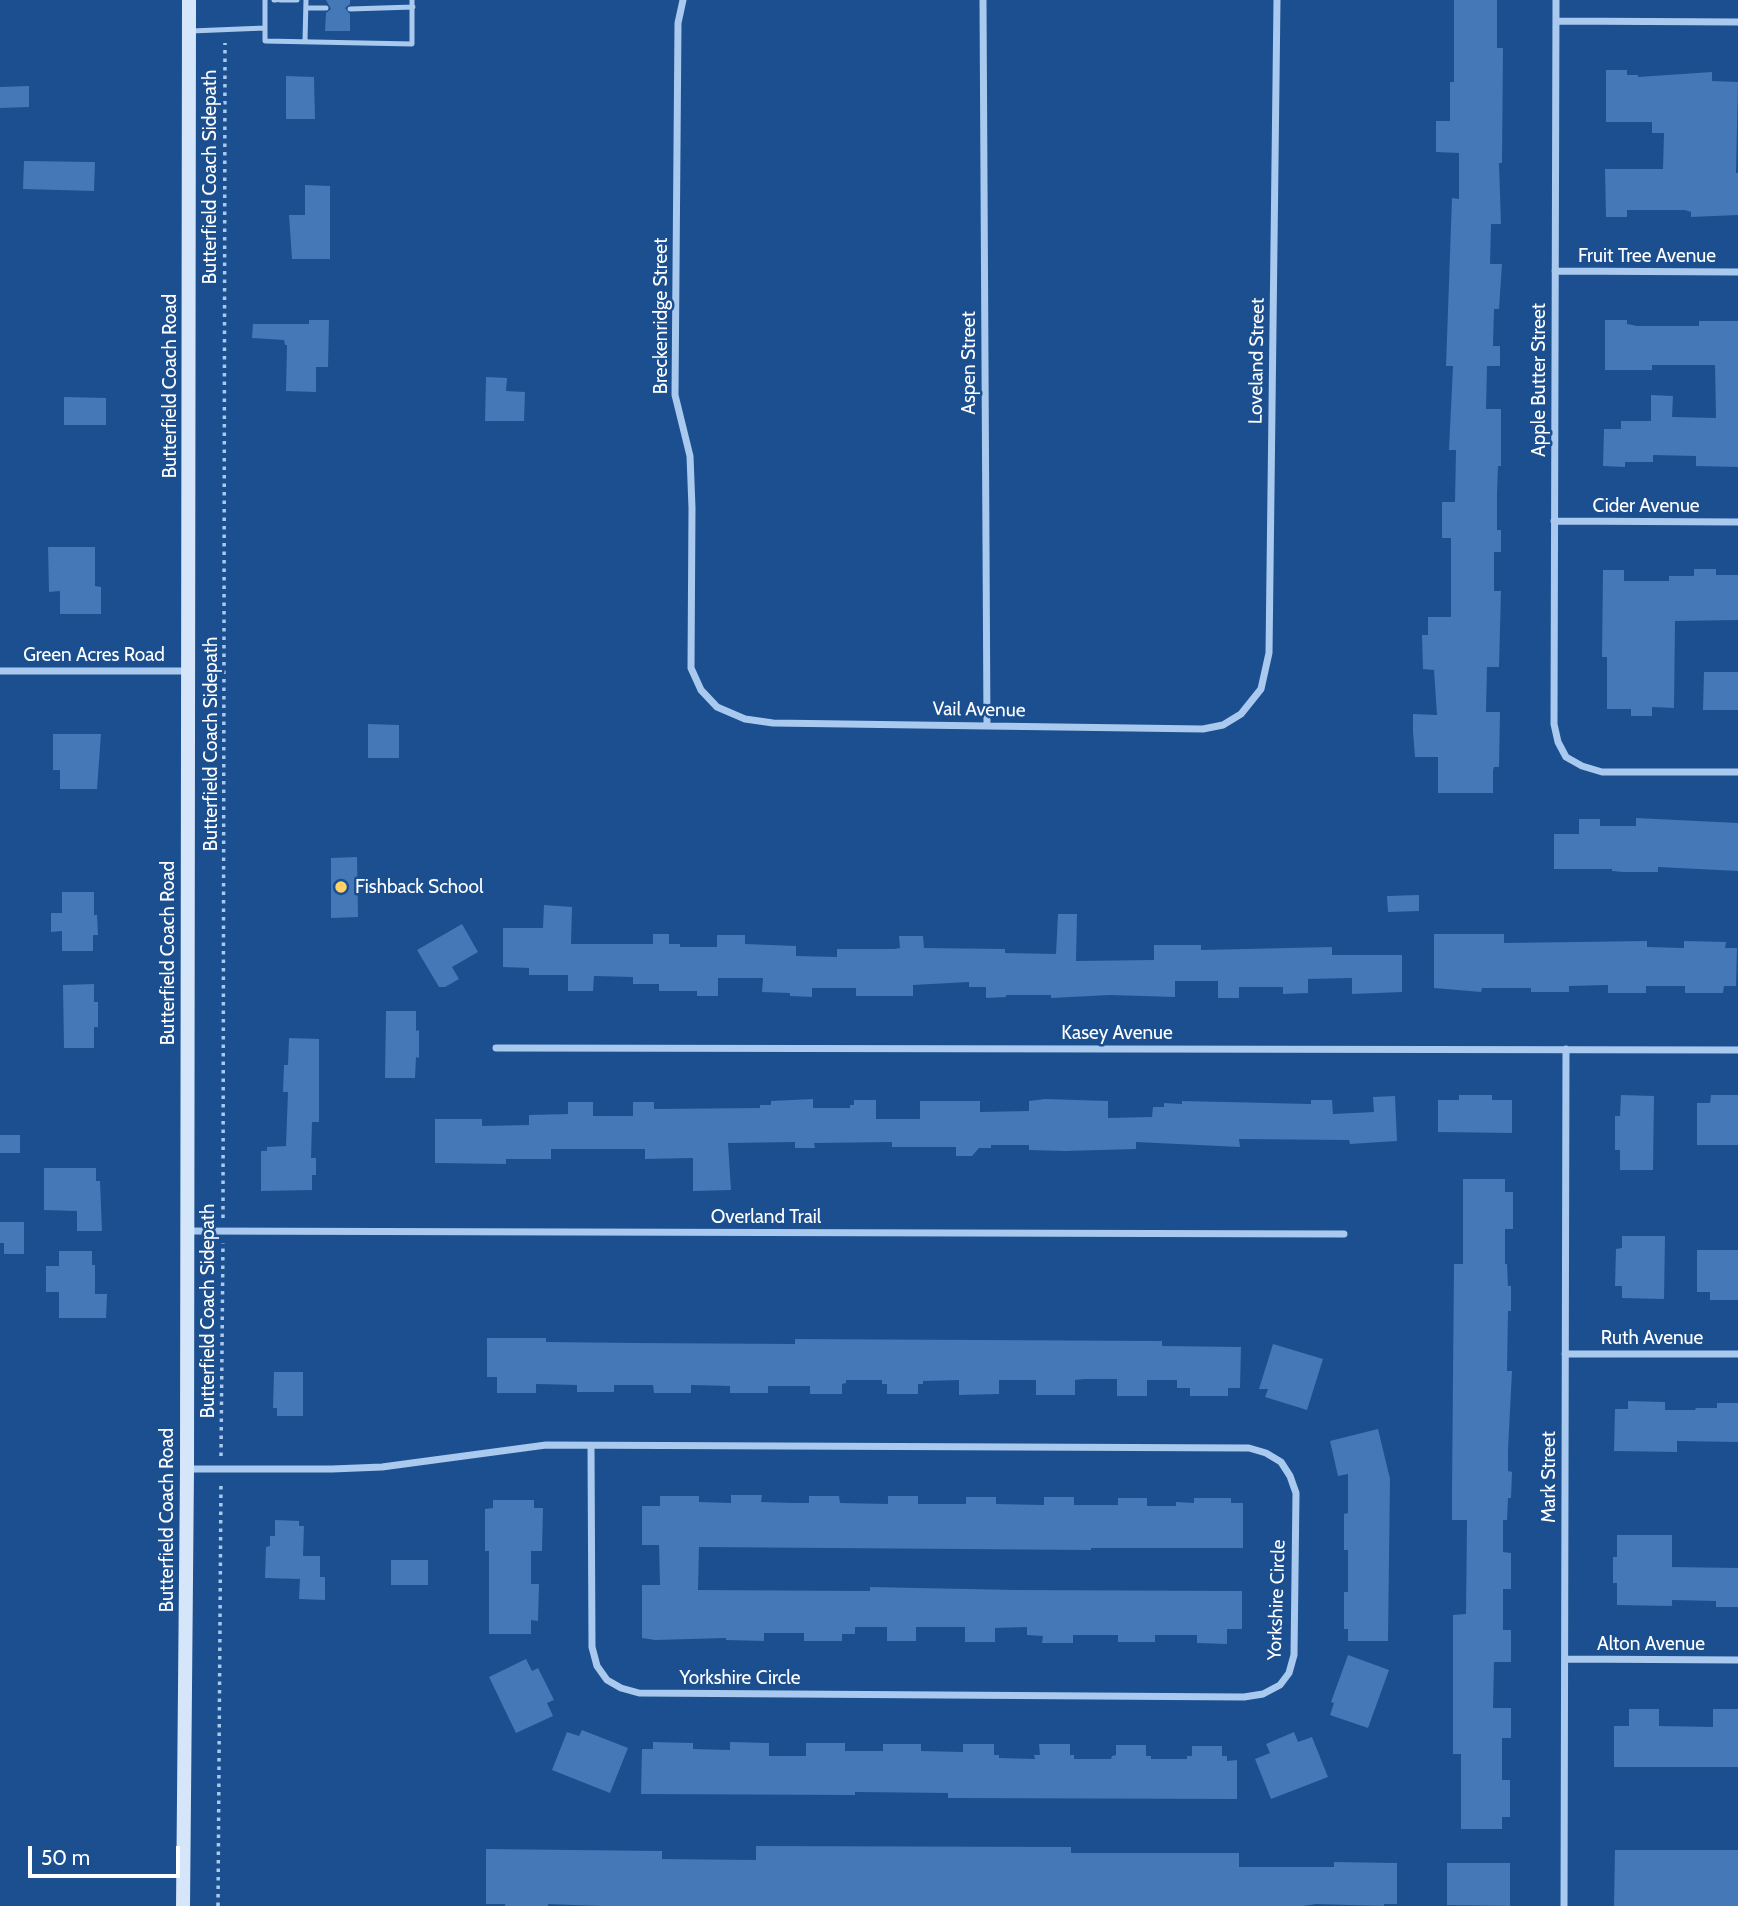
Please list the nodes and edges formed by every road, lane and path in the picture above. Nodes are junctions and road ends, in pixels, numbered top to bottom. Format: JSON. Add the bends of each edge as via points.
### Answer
{"nodes":[{"id":1,"x":189,"y":0,"type":"edge"},
{"id":2,"x":265,"y":0,"type":"edge"},
{"id":3,"x":277,"y":0,"type":"edge"},
{"id":4,"x":297,"y":0,"type":"edge"},
{"id":5,"x":306,"y":0,"type":"edge"},
{"id":6,"x":412,"y":0,"type":"edge"},
{"id":7,"x":684,"y":0,"type":"edge"},
{"id":8,"x":983,"y":0,"type":"edge"},
{"id":9,"x":1278,"y":0,"type":"edge"},
{"id":10,"x":1556,"y":0,"type":"edge"},
{"id":11,"x":306,"y":8,"type":"junction"},
{"id":12,"x":326,"y":8,"type":"dead end"},
{"id":13,"x":413,"y":8,"type":"junction"},
{"id":14,"x":350,"y":9,"type":"dead end"},
{"id":15,"x":1556,"y":21,"type":"junction"},
{"id":16,"x":1738,"y":22,"type":"edge"},
{"id":17,"x":265,"y":28,"type":"junction"},
{"id":18,"x":189,"y":31,"type":"junction"},
{"id":19,"x":225,"y":41,"type":"dead end"},
{"id":20,"x":305,"y":41,"type":"junction"},
{"id":21,"x":1555,"y":271,"type":"junction"},
{"id":22,"x":1738,"y":272,"type":"edge"},
{"id":23,"x":1554,"y":521,"type":"junction"},
{"id":24,"x":1738,"y":522,"type":"edge"},
{"id":25,"x":0,"y":671,"type":"edge"},
{"id":26,"x":188,"y":671,"type":"junction"},
{"id":27,"x":717,"y":707,"type":"joint"},
{"id":28,"x":1241,"y":714,"type":"joint"},
{"id":29,"x":987,"y":726,"type":"junction"},
{"id":30,"x":1738,"y":772,"type":"edge"},
{"id":31,"x":496,"y":1048,"type":"dead end"},
{"id":32,"x":1566,"y":1049,"type":"junction"},
{"id":33,"x":1738,"y":1050,"type":"edge"},
{"id":34,"x":223,"y":1227,"type":"dead end"},
{"id":35,"x":187,"y":1231,"type":"junction"},
{"id":36,"x":1344,"y":1234,"type":"dead end"},
{"id":37,"x":223,"y":1240,"type":"dead end"},
{"id":38,"x":1565,"y":1354,"type":"junction"},
{"id":39,"x":1738,"y":1354,"type":"edge"},
{"id":40,"x":591,"y":1446,"type":"junction"},
{"id":41,"x":222,"y":1447,"type":"dead end"},
{"id":42,"x":187,"y":1469,"type":"junction"},
{"id":43,"x":221,"y":1492,"type":"dead end"},
{"id":44,"x":1565,"y":1659,"type":"junction"},
{"id":45,"x":1738,"y":1660,"type":"edge"},
{"id":46,"x":183,"y":1906,"type":"edge"},
{"id":47,"x":218,"y":1906,"type":"edge"},
{"id":48,"x":1564,"y":1906,"type":"edge"}],
"edges":[{"from":1,"to":18,"type":"main road","name":"Butterfield Coach Road"},
{"from":2,"to":17,"type":"lane"},
{"from":3,"to":4,"type":"lane"},
{"from":5,"to":11,"type":"lane"},
{"from":6,"to":13,"type":"lane"},
{"from":7,"to":27,"type":"street","name":"Breckenridge Street","via":[[678,23],[675,396],[690,456],[691,668],[701,690]]},
{"from":8,"to":29,"type":"street","name":"Aspen Street"},
{"from":9,"to":28,"type":"street","name":"Loveland Street","via":[[1269,653],[1261,689]]},
{"from":10,"to":15,"type":"street","name":"Apple Butter Street"},
{"from":11,"to":12,"type":"lane"},
{"from":11,"to":20,"type":"lane"},
{"from":13,"to":14,"type":"lane"},
{"from":13,"to":20,"type":"lane","via":[[412,44]]},
{"from":15,"to":16,"type":"street"},
{"from":15,"to":21,"type":"street","name":"Apple Butter Street"},
{"from":17,"to":18,"type":"lane"},
{"from":17,"to":20,"type":"lane","via":[[265,41]]},
{"from":18,"to":26,"type":"main road","name":"Butterfield Coach Road"},
{"from":19,"to":34,"type":"path","name":"Butterfield Coach Sidepath"},
{"from":21,"to":22,"type":"street","name":"Fruit Tree Avenue"},
{"from":21,"to":23,"type":"street","name":"Apple Butter Street"},
{"from":23,"to":24,"type":"street","name":"Cider Avenue"},
{"from":23,"to":30,"type":"street","name":"Apple Butter Street","via":[[1554,724],[1566,757],[1602,772]]},
{"from":25,"to":26,"type":"street","name":"Green Acres Road"},
{"from":26,"to":35,"type":"main road","name":"Butterfield Coach Road"},
{"from":27,"to":29,"type":"street","name":"Vail Avenue","via":[[745,719],[773,723]]},
{"from":28,"to":29,"type":"street","name":"Vail Avenue","via":[[1223,725],[1203,729]]},
{"from":31,"to":32,"type":"street","name":"Kasey Avenue"},
{"from":32,"to":33,"type":"street","name":"Kasey Avenue"},
{"from":32,"to":38,"type":"street","name":"Mark Street"},
{"from":35,"to":36,"type":"street","name":"Overland Trail"},
{"from":35,"to":42,"type":"main road","name":"Butterfield Coach Road"},
{"from":37,"to":41,"type":"path","name":"Butterfield Coach Sidepath"},
{"from":38,"to":39,"type":"street","name":"Ruth Avenue"},
{"from":38,"to":44,"type":"street","name":"Mark Street"},
{"from":40,"to":40,"type":"street","name":"Yorkshire Circle","via":[[1249,1448],[1281,1462],[1296,1493],[1294,1655],[1289,1673],[1280,1685],[1244,1697],[639,1693],[621,1688],[607,1680],[597,1666],[592,1647]]},
{"from":40,"to":42,"type":"street","name":"Yorkshire Circle","via":[[545,1445],[382,1467]]},
{"from":42,"to":46,"type":"main road","name":"Butterfield Coach Road"},
{"from":43,"to":47,"type":"path"},
{"from":44,"to":45,"type":"street","name":"Alton Avenue"},
{"from":44,"to":48,"type":"street","name":"Mark Street"}]}
